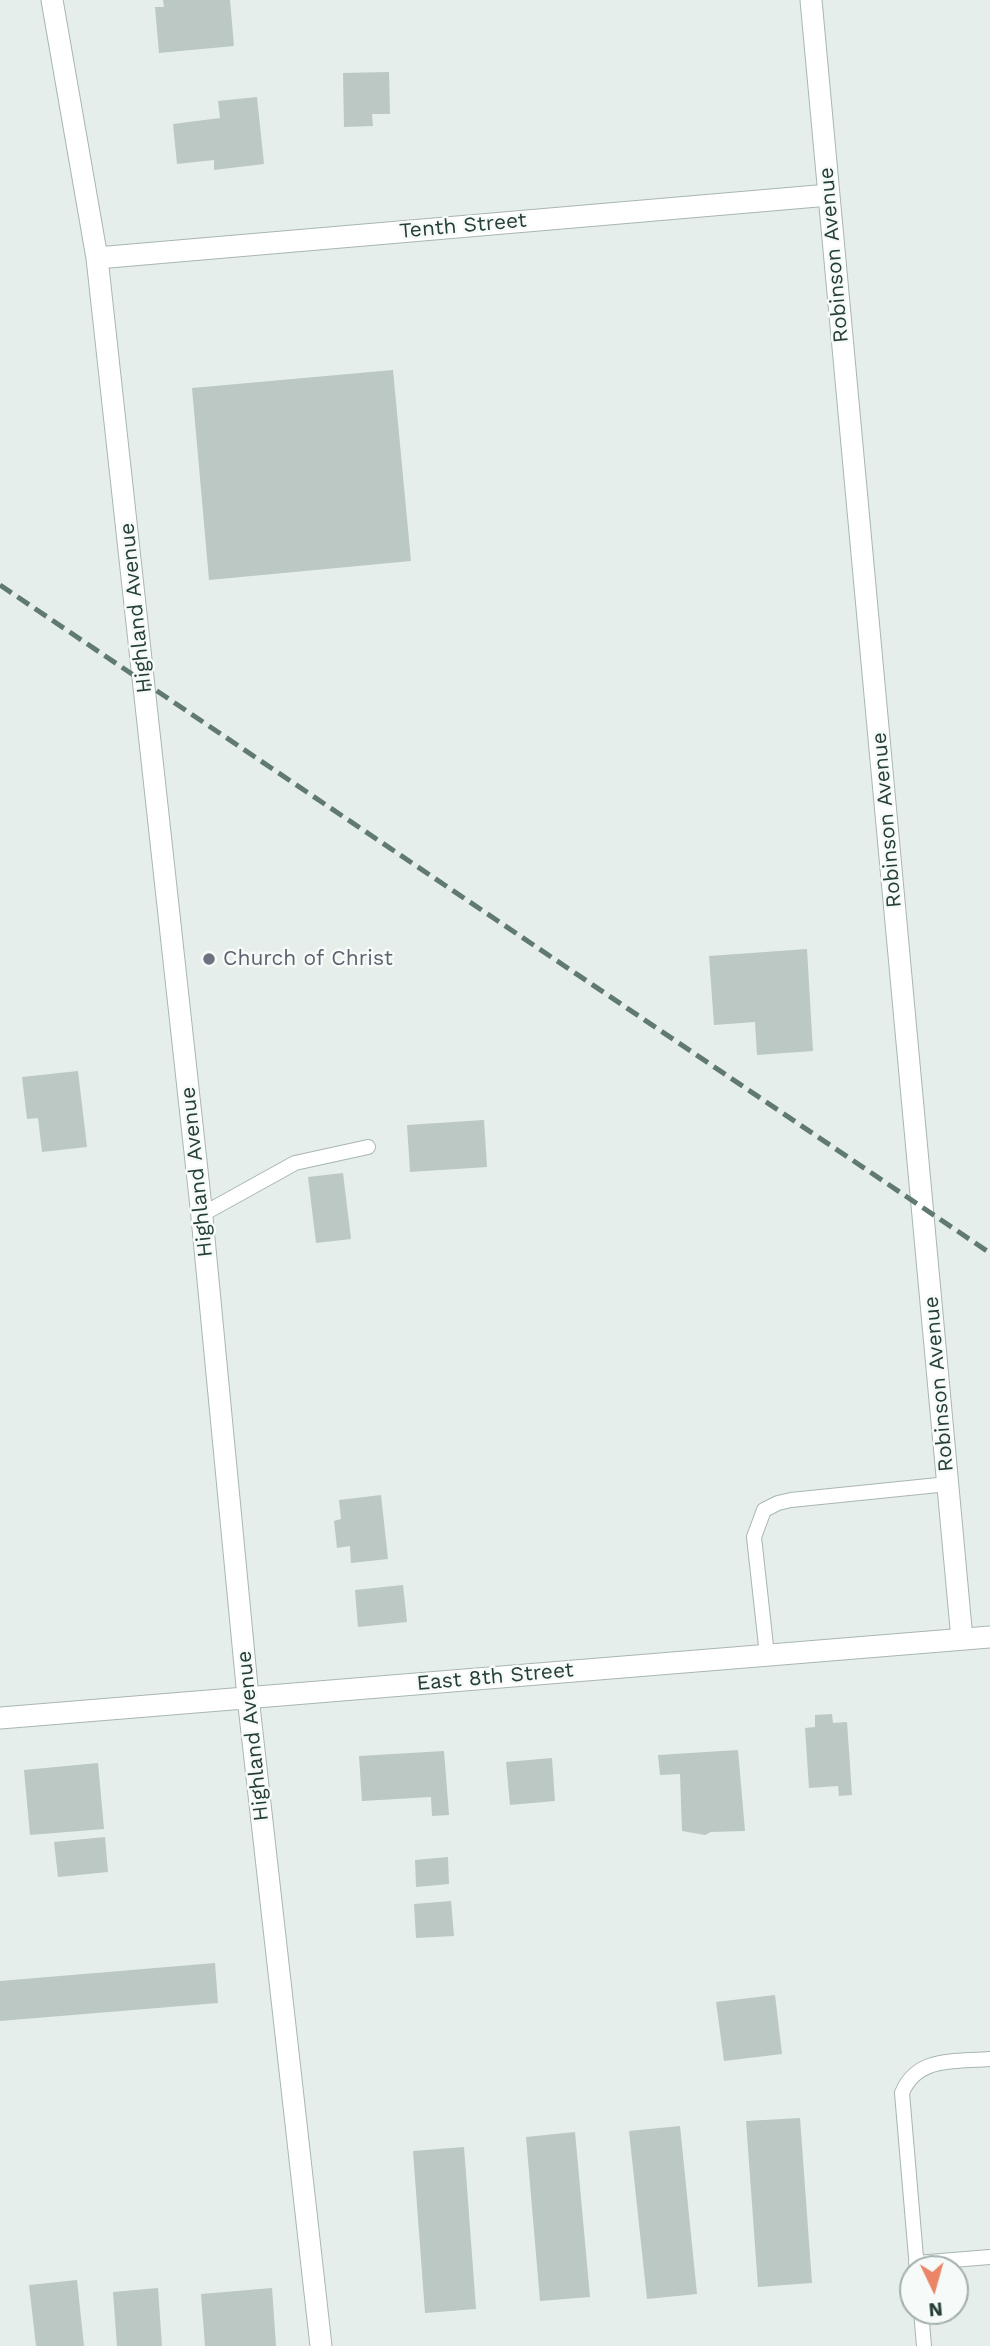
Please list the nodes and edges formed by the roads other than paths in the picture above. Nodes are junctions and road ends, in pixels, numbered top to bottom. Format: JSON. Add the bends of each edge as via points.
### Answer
{"nodes":[{"id":1,"x":52,"y":0,"type":"edge"},
{"id":2,"x":811,"y":0,"type":"edge"},
{"id":3,"x":829,"y":195,"type":"junction"},
{"id":4,"x":97,"y":258,"type":"junction"},
{"id":5,"x":368,"y":1146,"type":"dead end"},
{"id":6,"x":201,"y":1215,"type":"junction"},
{"id":7,"x":948,"y":1484,"type":"junction"},
{"id":8,"x":990,"y":1637,"type":"edge"},
{"id":9,"x":962,"y":1639,"type":"junction"},
{"id":10,"x":767,"y":1655,"type":"junction"},
{"id":11,"x":248,"y":1697,"type":"junction"},
{"id":12,"x":0,"y":1718,"type":"edge"},
{"id":13,"x":990,"y":2059,"type":"edge"},
{"id":14,"x":916,"y":2255,"type":"edge"},
{"id":15,"x":990,"y":2257,"type":"edge"},
{"id":16,"x":969,"y":2260,"type":"edge"},
{"id":17,"x":922,"y":2325,"type":"edge"},
{"id":18,"x":321,"y":2346,"type":"edge"},
{"id":19,"x":924,"y":2346,"type":"edge"}],
"edges":[{"from":1,"to":4,"type":"street","name":"Highland Avenue"},
{"from":2,"to":3,"type":"street","name":"Robinson Avenue"},
{"from":3,"to":4,"type":"street","name":"Tenth Street"},
{"from":3,"to":7,"type":"street","name":"Robinson Avenue"},
{"from":4,"to":6,"type":"street","name":"Highland Avenue"},
{"from":5,"to":6,"type":"lane","via":[[295,1163]]},
{"from":6,"to":11,"type":"street","name":"Highland Avenue"},
{"from":7,"to":9,"type":"street","name":"Robinson Avenue"},
{"from":7,"to":10,"type":"lane","via":[[791,1500],[764,1510],[754,1536]]},
{"from":8,"to":9,"type":"street","name":"East 8th Street"},
{"from":9,"to":10,"type":"street","name":"East 8th Street"},
{"from":10,"to":11,"type":"street","name":"East 8th Street"},
{"from":11,"to":12,"type":"street","name":"East 8th Street"},
{"from":11,"to":18,"type":"street","name":"Highland Avenue"},
{"from":13,"to":14,"type":"lane","via":[[927,2065],[914,2073],[902,2093]]},
{"from":15,"to":16,"type":"lane"},
{"from":17,"to":19,"type":"lane"}]}
